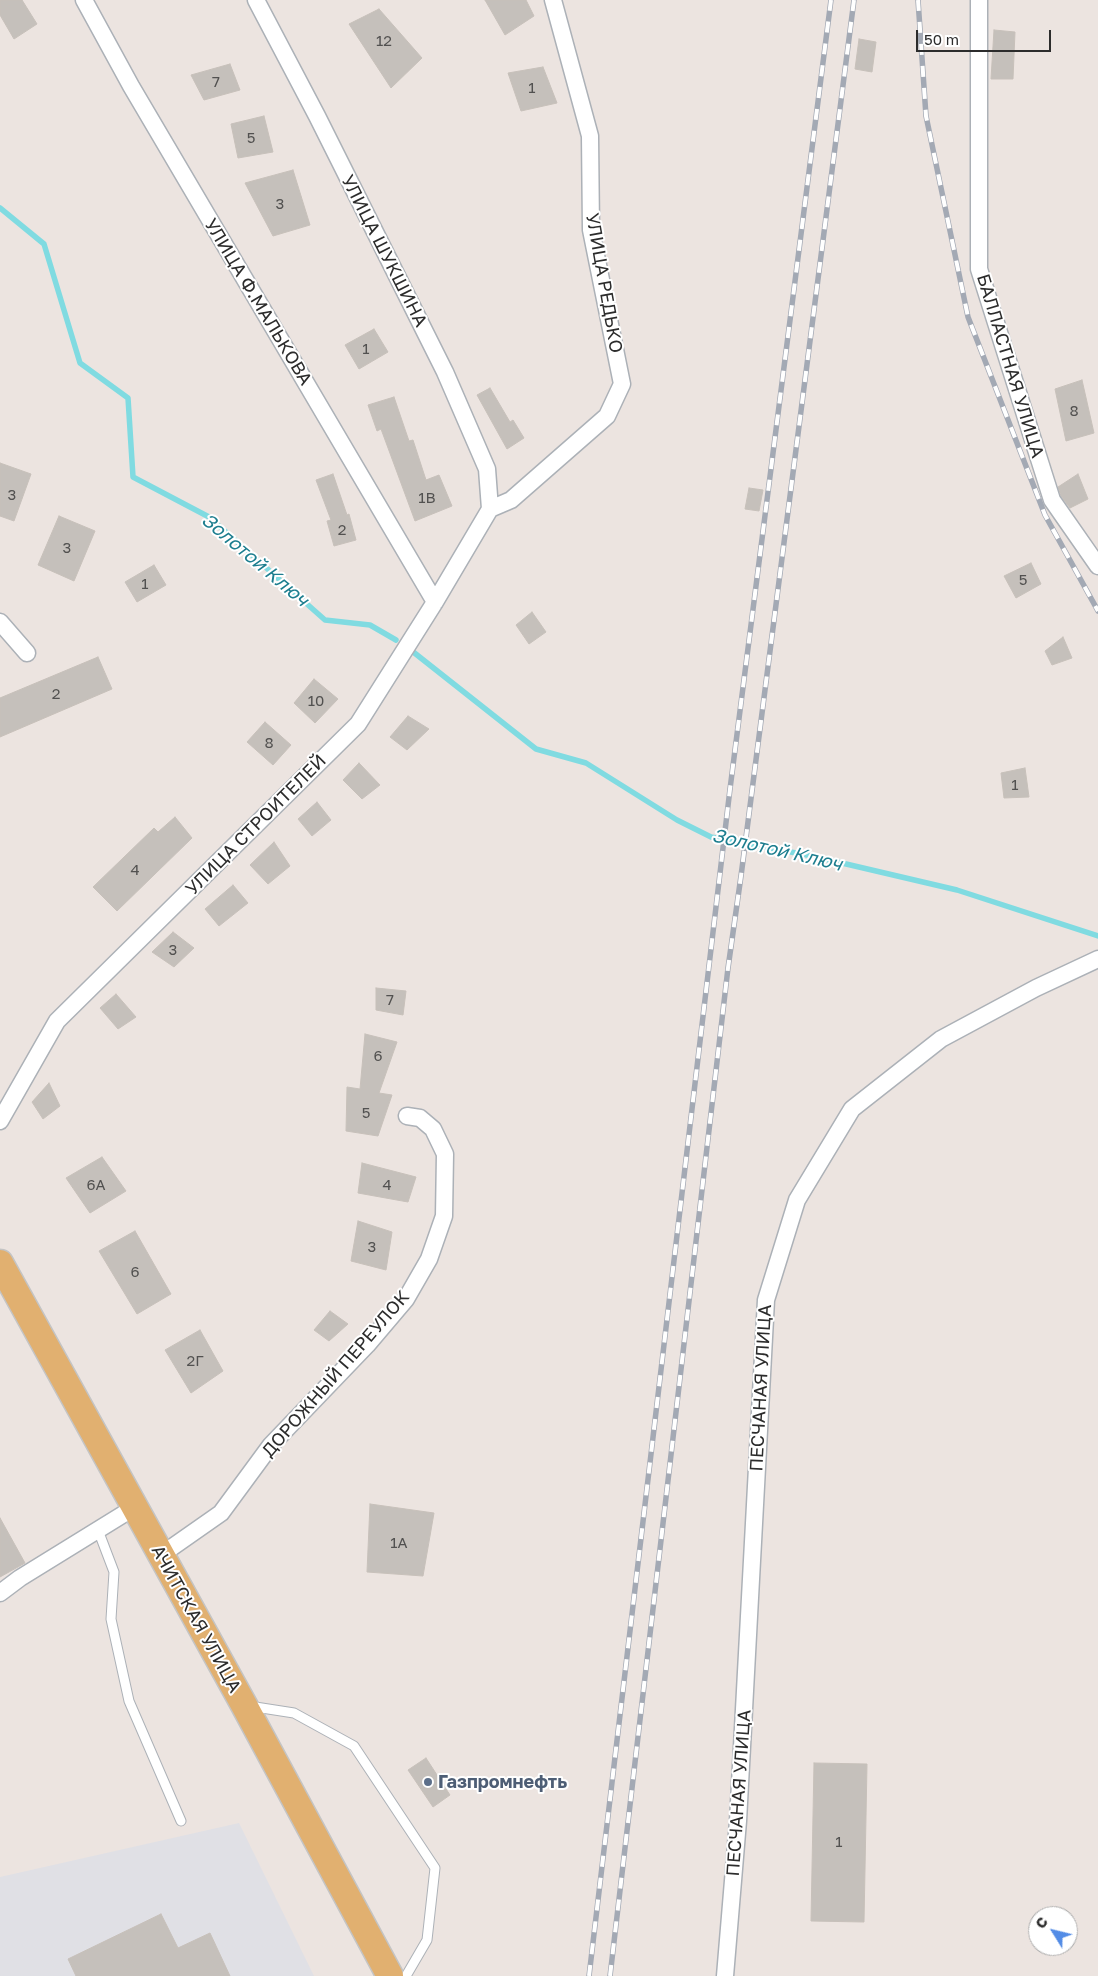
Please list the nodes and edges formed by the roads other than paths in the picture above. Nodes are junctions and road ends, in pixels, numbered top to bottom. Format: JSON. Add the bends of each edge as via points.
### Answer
{"nodes":[{"id":1,"x":84,"y":0,"type":"edge"},
{"id":2,"x":256,"y":0,"type":"edge"},
{"id":3,"x":553,"y":0,"type":"edge"},
{"id":4,"x":979,"y":0,"type":"edge"},
{"id":5,"x":490,"y":509,"type":"junction"},
{"id":6,"x":1098,"y":566,"type":"edge"},
{"id":7,"x":435,"y":602,"type":"junction"},
{"id":8,"x":0,"y":622,"type":"edge"},
{"id":9,"x":27,"y":653,"type":"dead end"},
{"id":10,"x":1098,"y":959,"type":"edge"},
{"id":11,"x":407,"y":1116,"type":"dead end"},
{"id":12,"x":0,"y":1121,"type":"edge"},
{"id":13,"x":2,"y":1272,"type":"edge"},
{"id":14,"x":135,"y":1508,"type":"junction"},
{"id":15,"x":98,"y":1530,"type":"junction"},
{"id":16,"x":161,"y":1555,"type":"junction"},
{"id":17,"x":0,"y":1593,"type":"edge"},
{"id":18,"x":244,"y":1705,"type":"junction"},
{"id":19,"x":180,"y":1821,"type":"dead end"},
{"id":20,"x":390,"y":1976,"type":"edge"},
{"id":21,"x":406,"y":1976,"type":"edge"},
{"id":22,"x":726,"y":1976,"type":"edge"}],
"edges":[{"from":1,"to":7,"type":"street","name":"УЛИЦА Ф.МАЛЬКОВА"},
{"from":2,"to":5,"type":"street","name":"УЛИЦА ШУКШИНА","via":[[445,372],[487,469]]},
{"from":3,"to":5,"type":"street","name":"УЛИЦА РЕДЬКО","via":[[590,136],[591,230],[622,384],[607,416],[511,500]]},
{"from":4,"to":6,"type":"street","name":"БАЛЛАСТНАЯ УЛИЦА","via":[[979,269],[1052,500]]},
{"from":5,"to":7,"type":"street","name":"УЛИЦА СТРОИТЕЛЕЙ"},
{"from":7,"to":12,"type":"street","name":"УЛИЦА СТРОИТЕЛЕЙ","via":[[358,724],[57,1021]]},
{"from":8,"to":9,"type":"street"},
{"from":10,"to":22,"type":"street","name":"ПЕСЧАНАЯ УЛИЦА","via":[[941,1039],[852,1109],[797,1200],[766,1300],[738,1821]]},
{"from":11,"to":16,"type":"street","name":"ДОРОЖНЫЙ ПЕРЕУЛОК","via":[[420,1118],[433,1129],[445,1154],[444,1216],[429,1259],[406,1299],[367,1345],[271,1445],[221,1513]]},
{"from":13,"to":14,"type":"main road","name":"АЧИТСКАЯ УЛИЦА"},
{"from":14,"to":15,"type":"street"},
{"from":14,"to":16,"type":"main road","name":"АЧИТСКАЯ УЛИЦА"},
{"from":15,"to":17,"type":"street"},
{"from":15,"to":19,"type":"lane","via":[[114,1572],[111,1619],[129,1701]]},
{"from":16,"to":18,"type":"main road","name":"АЧИТСКАЯ УЛИЦА"},
{"from":18,"to":20,"type":"main road","name":"АЧИТСКАЯ УЛИЦА"},
{"from":18,"to":21,"type":"lane","via":[[294,1712],[354,1746],[435,1868],[427,1940]]}]}
